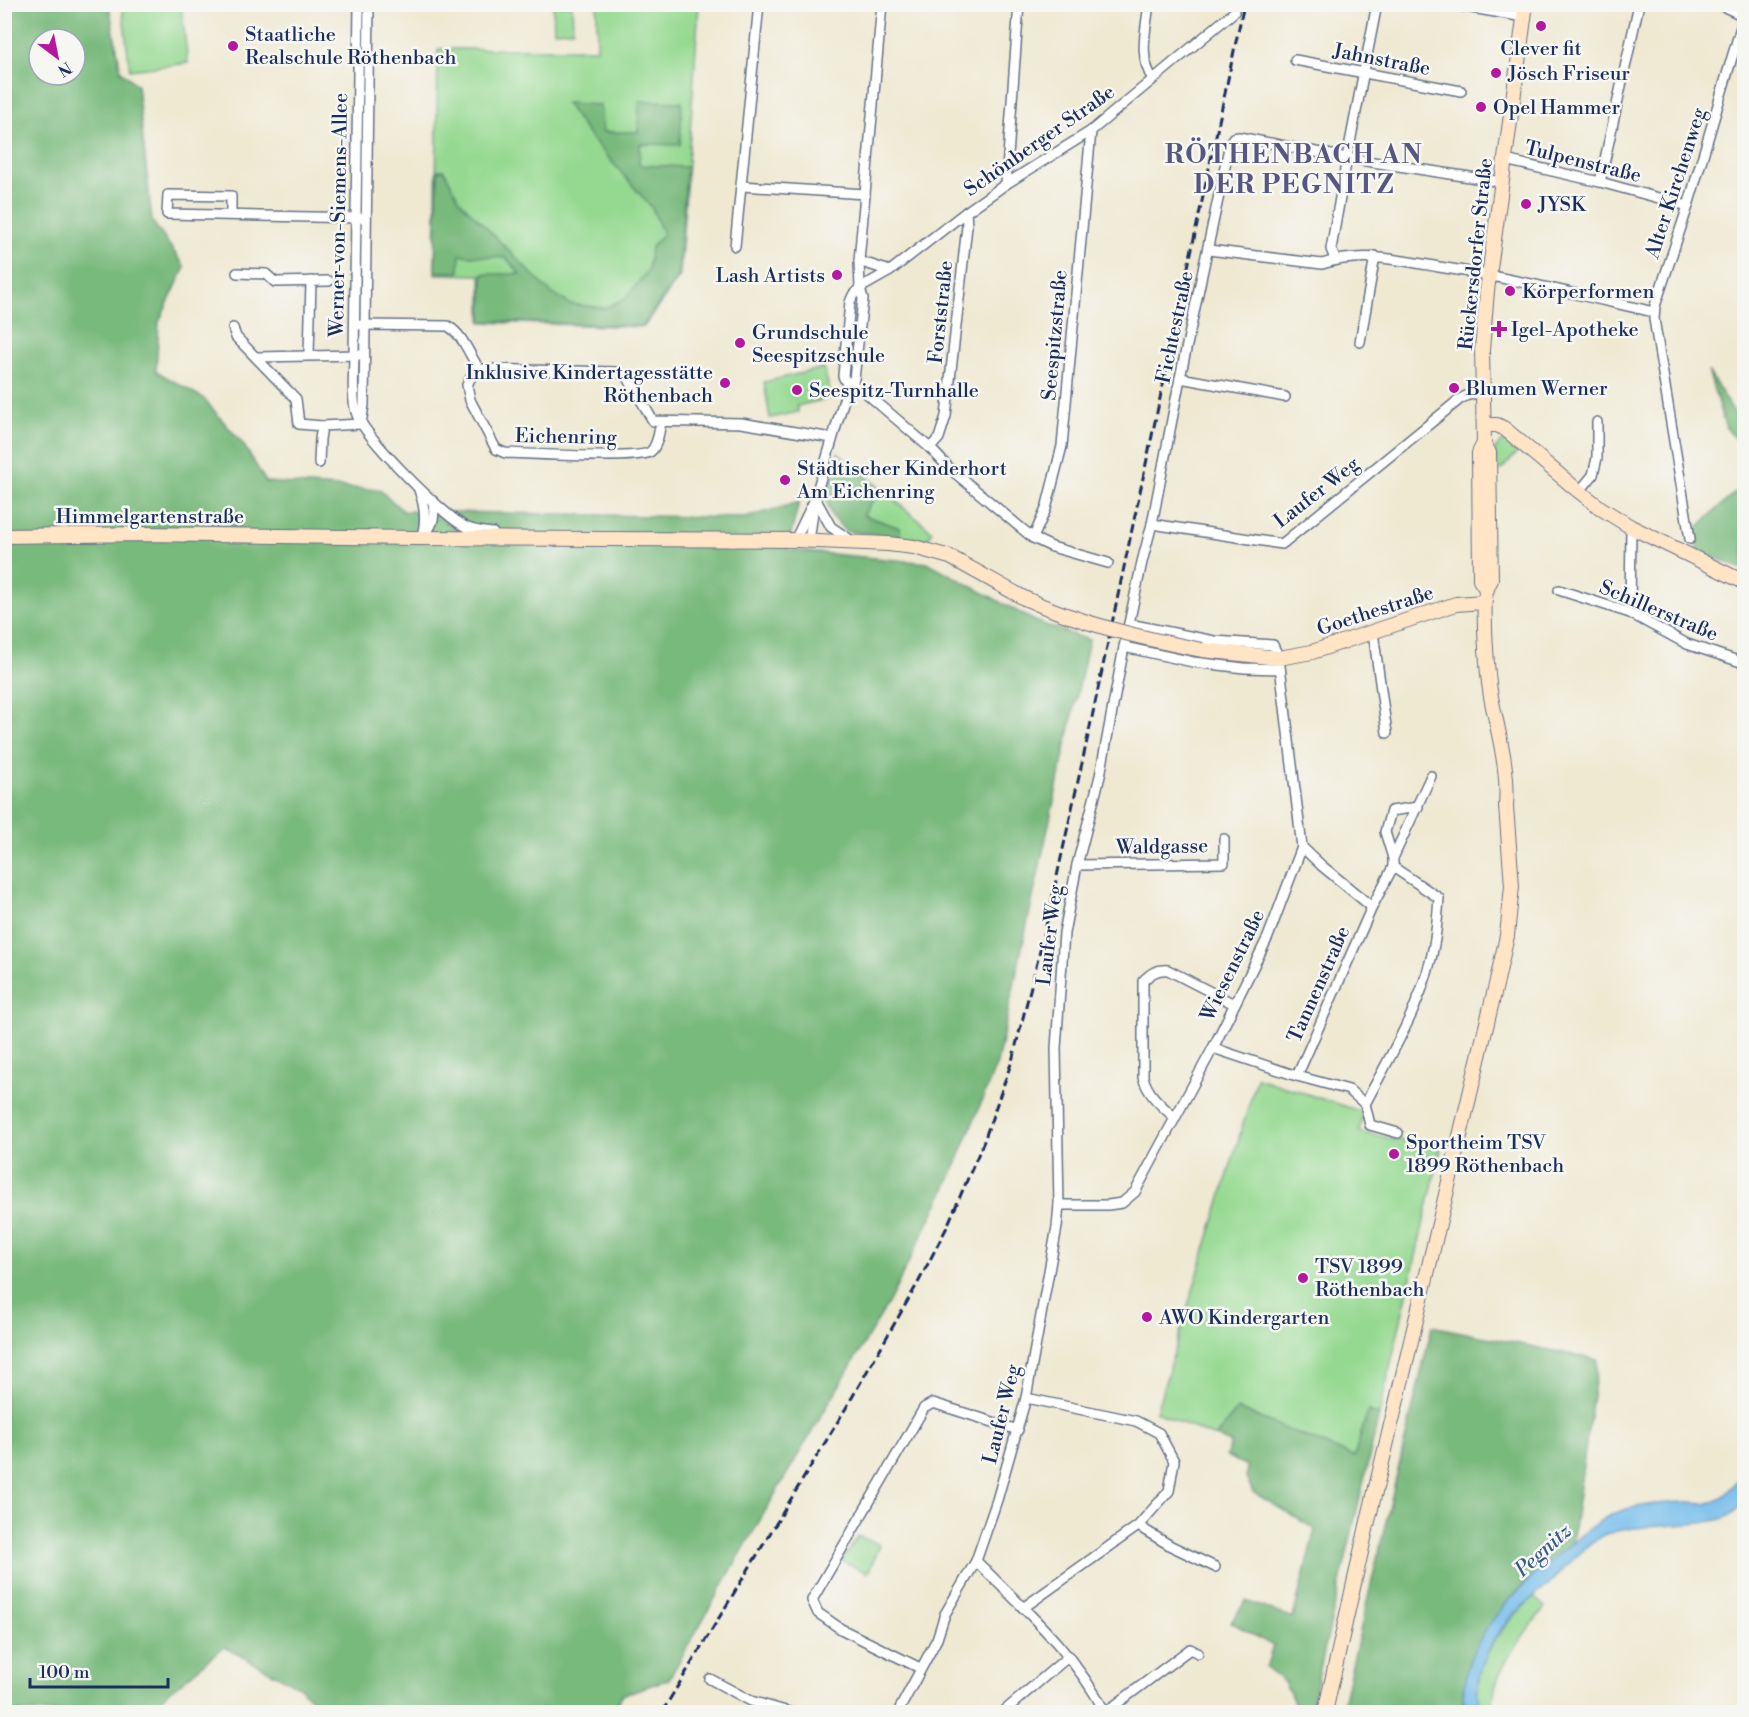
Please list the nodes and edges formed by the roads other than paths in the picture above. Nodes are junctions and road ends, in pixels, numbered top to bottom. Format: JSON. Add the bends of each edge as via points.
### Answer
{"nodes":[{"id":1,"x":359,"y":4,"type":"edge"},
{"id":2,"x":369,"y":4,"type":"edge"},
{"id":3,"x":759,"y":4,"type":"edge"},
{"id":4,"x":882,"y":4,"type":"edge"},
{"id":5,"x":1019,"y":4,"type":"edge"},
{"id":6,"x":1149,"y":4,"type":"edge"},
{"id":7,"x":1377,"y":4,"type":"edge"},
{"id":8,"x":1449,"y":4,"type":"edge"},
{"id":9,"x":1640,"y":4,"type":"edge"},
{"id":10,"x":1718,"y":4,"type":"edge"},
{"id":11,"x":1526,"y":8,"type":"edge"},
{"id":12,"x":1234,"y":12,"type":"tunnel mouth"},
{"id":13,"x":1744,"y":17,"type":"edge"},
{"id":14,"x":1296,"y":60,"type":"dead end"},
{"id":15,"x":1364,"y":75,"type":"junction"},
{"id":16,"x":1153,"y":79,"type":"junction"},
{"id":17,"x":1461,"y":92,"type":"dead end"},
{"id":18,"x":1091,"y":131,"type":"junction"},
{"id":19,"x":1347,"y":158,"type":"junction"},
{"id":20,"x":1505,"y":160,"type":"junction"},
{"id":21,"x":1502,"y":182,"type":"junction"},
{"id":22,"x":1600,"y":182,"type":"junction"},
{"id":23,"x":1006,"y":184,"type":"junction"},
{"id":24,"x":742,"y":186,"type":"junction"},
{"id":25,"x":866,"y":194,"type":"junction"},
{"id":26,"x":1688,"y":206,"type":"junction"},
{"id":27,"x":966,"y":212,"type":"junction"},
{"id":28,"x":231,"y":215,"type":"junction"},
{"id":29,"x":362,"y":218,"type":"junction"},
{"id":30,"x":735,"y":246,"type":"dead end"},
{"id":31,"x":1209,"y":250,"type":"junction"},
{"id":32,"x":1375,"y":256,"type":"junction"},
{"id":33,"x":1335,"y":259,"type":"junction"},
{"id":34,"x":859,"y":261,"type":"junction"},
{"id":35,"x":890,"y":271,"type":"junction"},
{"id":36,"x":237,"y":273,"type":"dead end"},
{"id":37,"x":1488,"y":274,"type":"junction"},
{"id":38,"x":311,"y":281,"type":"junction"},
{"id":39,"x":329,"y":281,"type":"dead end"},
{"id":40,"x":860,"y":288,"type":"junction"},
{"id":41,"x":1654,"y":312,"type":"junction"},
{"id":42,"x":360,"y":325,"type":"junction"},
{"id":43,"x":233,"y":328,"type":"dead end"},
{"id":44,"x":1360,"y":342,"type":"dead end"},
{"id":45,"x":309,"y":355,"type":"junction"},
{"id":46,"x":359,"y":355,"type":"junction"},
{"id":47,"x":257,"y":357,"type":"junction"},
{"id":48,"x":479,"y":369,"type":"junction"},
{"id":49,"x":1180,"y":378,"type":"junction"},
{"id":50,"x":848,"y":386,"type":"junction"},
{"id":51,"x":1483,"y":392,"type":"junction"},
{"id":52,"x":1285,"y":397,"type":"dead end"},
{"id":53,"x":661,"y":422,"type":"junction"},
{"id":54,"x":1597,"y":422,"type":"dead end"},
{"id":55,"x":361,"y":424,"type":"junction"},
{"id":56,"x":1484,"y":425,"type":"junction"},
{"id":57,"x":322,"y":426,"type":"junction"},
{"id":58,"x":832,"y":438,"type":"junction"},
{"id":59,"x":930,"y":448,"type":"junction"},
{"id":60,"x":319,"y":463,"type":"dead end"},
{"id":61,"x":417,"y":485,"type":"junction"},
{"id":62,"x":1580,"y":492,"type":"junction"},
{"id":63,"x":815,"y":498,"type":"junction"},
{"id":64,"x":433,"y":501,"type":"junction"},
{"id":65,"x":1152,"y":524,"type":"junction"},
{"id":66,"x":1631,"y":527,"type":"junction"},
{"id":67,"x":4,"y":536,"type":"edge"},
{"id":68,"x":421,"y":538,"type":"junction"},
{"id":69,"x":533,"y":538,"type":"junction"},
{"id":70,"x":1033,"y":538,"type":"junction"},
{"id":71,"x":1690,"y":539,"type":"dead end"},
{"id":72,"x":795,"y":540,"type":"junction"},
{"id":73,"x":809,"y":540,"type":"junction"},
{"id":74,"x":853,"y":542,"type":"junction"},
{"id":75,"x":1108,"y":563,"type":"dead end"},
{"id":76,"x":1744,"y":582,"type":"edge"},
{"id":77,"x":1560,"y":590,"type":"dead end"},
{"id":78,"x":1485,"y":595,"type":"junction"},
{"id":79,"x":1630,"y":613,"type":"junction"},
{"id":80,"x":1129,"y":624,"type":"junction"},
{"id":81,"x":1373,"y":632,"type":"junction"},
{"id":82,"x":1124,"y":647,"type":"junction"},
{"id":83,"x":1744,"y":663,"type":"edge"},
{"id":84,"x":1280,"y":664,"type":"junction"},
{"id":85,"x":1387,"y":733,"type":"dead end"},
{"id":86,"x":1431,"y":776,"type":"dead end"},
{"id":87,"x":1418,"y":807,"type":"junction"},
{"id":88,"x":1224,"y":839,"type":"dead end"},
{"id":89,"x":1302,"y":847,"type":"junction"},
{"id":90,"x":1393,"y":863,"type":"junction"},
{"id":91,"x":1077,"y":865,"type":"junction"},
{"id":92,"x":1372,"y":907,"type":"junction"},
{"id":93,"x":1234,"y":1004,"type":"junction"},
{"id":94,"x":1213,"y":1048,"type":"junction"},
{"id":95,"x":1297,"y":1076,"type":"junction"},
{"id":96,"x":1365,"y":1104,"type":"junction"},
{"id":97,"x":1174,"y":1117,"type":"junction"},
{"id":98,"x":1398,"y":1133,"type":"dead end"},
{"id":99,"x":1059,"y":1205,"type":"junction"},
{"id":100,"x":1026,"y":1398,"type":"junction"},
{"id":101,"x":1018,"y":1430,"type":"junction"},
{"id":102,"x":1138,"y":1526,"type":"junction"},
{"id":103,"x":976,"y":1561,"type":"junction"},
{"id":104,"x":1215,"y":1567,"type":"dead end"},
{"id":105,"x":1023,"y":1608,"type":"junction"},
{"id":106,"x":1198,"y":1653,"type":"dead end"},
{"id":107,"x":1069,"y":1656,"type":"junction"},
{"id":108,"x":920,"y":1668,"type":"junction"},
{"id":109,"x":710,"y":1679,"type":"dead end"},
{"id":110,"x":789,"y":1713,"type":"edge"},
{"id":111,"x":898,"y":1713,"type":"edge"},
{"id":112,"x":1003,"y":1713,"type":"edge"},
{"id":113,"x":1105,"y":1713,"type":"edge"},
{"id":114,"x":1325,"y":1713,"type":"edge"}],
"edges":[{"from":1,"to":29,"type":"street","name":"Werner-von-Siemens-Allee"},
{"from":2,"to":29,"type":"street","name":"Werner-von-Siemens-Allee"},
{"from":3,"to":24,"type":"street"},
{"from":4,"to":25,"type":"street"},
{"from":5,"to":23,"type":"street"},
{"from":6,"to":16,"type":"street","via":[[1143,59]]},
{"from":7,"to":15,"type":"street"},
{"from":8,"to":11,"type":"street"},
{"from":9,"to":22,"type":"street"},
{"from":10,"to":13,"type":"street"},
{"from":11,"to":20,"type":"main road","name":"Rückersdorfer Straße"},
{"from":12,"to":16,"type":"street","name":"Schönberger Straße"},
{"from":13,"to":26,"type":"street","name":"Alter Kirchenweg"},
{"from":14,"to":15,"type":"street","name":"Jahnstraße"},
{"from":15,"to":17,"type":"street","name":"Jahnstraße"},
{"from":15,"to":19,"type":"street"},
{"from":16,"to":18,"type":"street","name":"Schönberger Straße"},
{"from":18,"to":23,"type":"street","name":"Schönberger Straße"},
{"from":18,"to":70,"type":"street","name":"Seespitzstraße","via":[[1062,446],[1046,509]]},
{"from":19,"to":21,"type":"street"},
{"from":19,"to":31,"type":"street","name":"Fichtestraße","via":[[1233,138]]},
{"from":19,"to":33,"type":"street","via":[[1331,249]]},
{"from":20,"to":21,"type":"main road","name":"Rückersdorfer Straße"},
{"from":20,"to":22,"type":"street","name":"Tulpenstraße"},
{"from":21,"to":37,"type":"main road","name":"Rückersdorfer Straße"},
{"from":22,"to":26,"type":"street","name":"Tulpenstraße"},
{"from":23,"to":27,"type":"street","name":"Schönberger Straße"},
{"from":24,"to":25,"type":"street"},
{"from":24,"to":30,"type":"street"},
{"from":25,"to":34,"type":"street"},
{"from":26,"to":41,"type":"street","name":"Alter Kirchenweg"},
{"from":27,"to":35,"type":"street","name":"Schönberger Straße"},
{"from":27,"to":59,"type":"street","name":"Forststraße","via":[[946,416],[939,438]]},
{"from":28,"to":28,"type":"street","via":[[231,196],[168,195],[167,214]]},
{"from":28,"to":29,"type":"street"},
{"from":29,"to":42,"type":"street","name":"Werner-von-Siemens-Allee"},
{"from":31,"to":33,"type":"street","via":[[1322,264]]},
{"from":31,"to":49,"type":"street","name":"Fichtestraße"},
{"from":32,"to":33,"type":"street"},
{"from":32,"to":37,"type":"street"},
{"from":32,"to":44,"type":"street"},
{"from":34,"to":35,"type":"street"},
{"from":34,"to":40,"type":"street"},
{"from":35,"to":40,"type":"street","name":"Schönberger Straße"},
{"from":36,"to":38,"type":"street","via":[[266,274],[275,282]]},
{"from":37,"to":41,"type":"street"},
{"from":37,"to":51,"type":"main road","name":"Rückersdorfer Straße"},
{"from":38,"to":39,"type":"street"},
{"from":38,"to":45,"type":"street"},
{"from":40,"to":50,"type":"street","via":[[863,299],[854,379]]},
{"from":41,"to":71,"type":"street","name":"Alter Kirchenweg"},
{"from":42,"to":46,"type":"street","name":"Werner-von-Siemens-Allee"},
{"from":42,"to":48,"type":"street","via":[[447,326],[458,332]]},
{"from":43,"to":47,"type":"street","via":[[236,338]]},
{"from":45,"to":46,"type":"street"},
{"from":45,"to":47,"type":"street"},
{"from":46,"to":55,"type":"street","name":"Werner-von-Siemens-Allee","via":[[364,405]]},
{"from":47,"to":57,"type":"street","via":[[296,399],[299,424]]},
{"from":48,"to":53,"type":"street","via":[[616,372],[627,376],[653,421]]},
{"from":48,"to":53,"type":"street","name":"Eichenring","via":[[467,386],[470,400],[496,449],[505,453],[644,455],[654,447]]},
{"from":49,"to":52,"type":"street"},
{"from":49,"to":65,"type":"street","name":"Fichtestraße"},
{"from":50,"to":58,"type":"street"},
{"from":50,"to":59,"type":"street","via":[[865,392]]},
{"from":51,"to":56,"type":"main road","name":"Rückersdorfer Straße"},
{"from":51,"to":65,"type":"street","name":"Laufer Weg","via":[[1460,399],[1282,544]]},
{"from":53,"to":58,"type":"street","via":[[741,423]]},
{"from":54,"to":62,"type":"street","via":[[1593,475]]},
{"from":55,"to":57,"type":"street"},
{"from":55,"to":61,"type":"street"},
{"from":56,"to":62,"type":"main road","via":[[1505,429]]},
{"from":56,"to":78,"type":"main road","name":"Rückersdorfer Straße","via":[[1484,443],[1479,453],[1480,580]]},
{"from":57,"to":60,"type":"street"},
{"from":58,"to":63,"type":"street"},
{"from":59,"to":70,"type":"street"},
{"from":61,"to":64,"type":"street"},
{"from":61,"to":68,"type":"street","via":[[424,514]]},
{"from":62,"to":66,"type":"main road"},
{"from":63,"to":72,"type":"street"},
{"from":63,"to":73,"type":"street"},
{"from":63,"to":74,"type":"street","via":[[831,526]]},
{"from":64,"to":68,"type":"street","via":[[433,523]]},
{"from":64,"to":69,"type":"street","via":[[474,531],[527,533]]},
{"from":65,"to":80,"type":"street","name":"Laufer Weg"},
{"from":66,"to":76,"type":"main road"},
{"from":66,"to":79,"type":"street"},
{"from":67,"to":68,"type":"main road","name":"Himmelgartenstraße"},
{"from":68,"to":69,"type":"main road","name":"Himmelgartenstraße"},
{"from":69,"to":72,"type":"main road","name":"Himmelgartenstraße"},
{"from":70,"to":75,"type":"street"},
{"from":72,"to":73,"type":"main road"},
{"from":73,"to":74,"type":"main road"},
{"from":74,"to":84,"type":"main road","name":"Goethestraße","bridge":true,"via":[[914,547],[950,556],[1060,614],[1134,636]]},
{"from":77,"to":79,"type":"street","name":"Schillerstraße"},
{"from":78,"to":81,"type":"main road","name":"Goethestraße"},
{"from":78,"to":114,"type":"main road","name":"Rückersdorfer Straße","via":[[1494,765],[1506,806],[1511,865],[1507,936]]},
{"from":79,"to":83,"type":"street","name":"Schillerstraße","via":[[1687,644]]},
{"from":80,"to":82,"type":"street","name":"Laufer Weg"},
{"from":80,"to":84,"type":"street","via":[[1214,641],[1273,645]]},
{"from":81,"to":84,"type":"main road","name":"Goethestraße"},
{"from":81,"to":85,"type":"street"},
{"from":82,"to":84,"type":"street","name":"Goethestraße","via":[[1244,668]]},
{"from":82,"to":91,"type":"street","name":"Laufer Weg","via":[[1100,776]]},
{"from":84,"to":89,"type":"street","name":"Wiesenstraße"},
{"from":86,"to":87,"type":"street","name":"Tannenstraße"},
{"from":87,"to":90,"type":"street","name":"Tannenstraße"},
{"from":87,"to":90,"type":"street","via":[[1391,811],[1385,832]]},
{"from":88,"to":91,"type":"street","name":"Waldgasse","via":[[1224,863]]},
{"from":89,"to":92,"type":"street"},
{"from":89,"to":93,"type":"street","name":"Wiesenstraße","via":[[1268,937]]},
{"from":90,"to":92,"type":"street","name":"Tannenstraße"},
{"from":90,"to":96,"type":"street","via":[[1439,898],[1435,940],[1406,1025]]},
{"from":91,"to":99,"type":"street","name":"Laufer Weg","via":[[1064,933],[1056,1048]]},
{"from":92,"to":95,"type":"street","name":"Tannenstraße"},
{"from":93,"to":94,"type":"street","name":"Wiesenstraße"},
{"from":93,"to":97,"type":"street","via":[[1168,970],[1160,969],[1143,981],[1143,1077],[1152,1097]]},
{"from":94,"to":95,"type":"street"},
{"from":94,"to":97,"type":"street","name":"Wiesenstraße"},
{"from":95,"to":96,"type":"street","via":[[1349,1090]]},
{"from":96,"to":98,"type":"street","via":[[1370,1125]]},
{"from":97,"to":99,"type":"street","name":"Wiesenstraße","via":[[1135,1192],[1122,1203]]},
{"from":99,"to":100,"type":"street","name":"Laufer Weg"},
{"from":100,"to":101,"type":"street","name":"Laufer Weg"},
{"from":100,"to":102,"type":"street","via":[[1136,1421],[1160,1433],[1174,1461],[1169,1491]]},
{"from":101,"to":103,"type":"street","name":"Laufer Weg"},
{"from":101,"to":108,"type":"street","via":[[933,1403],[924,1408],[812,1600],[818,1613],[841,1629]]},
{"from":102,"to":104,"type":"street"},
{"from":102,"to":105,"type":"street"},
{"from":103,"to":105,"type":"street"},
{"from":103,"to":108,"type":"street","name":"Laufer Weg"},
{"from":105,"to":107,"type":"street"},
{"from":106,"to":113,"type":"street","via":[[1190,1649]]},
{"from":107,"to":112,"type":"street"},
{"from":107,"to":113,"type":"street"},
{"from":108,"to":111,"type":"street","name":"Laufer Weg"},
{"from":109,"to":110,"type":"street","via":[[751,1701]]}]}
